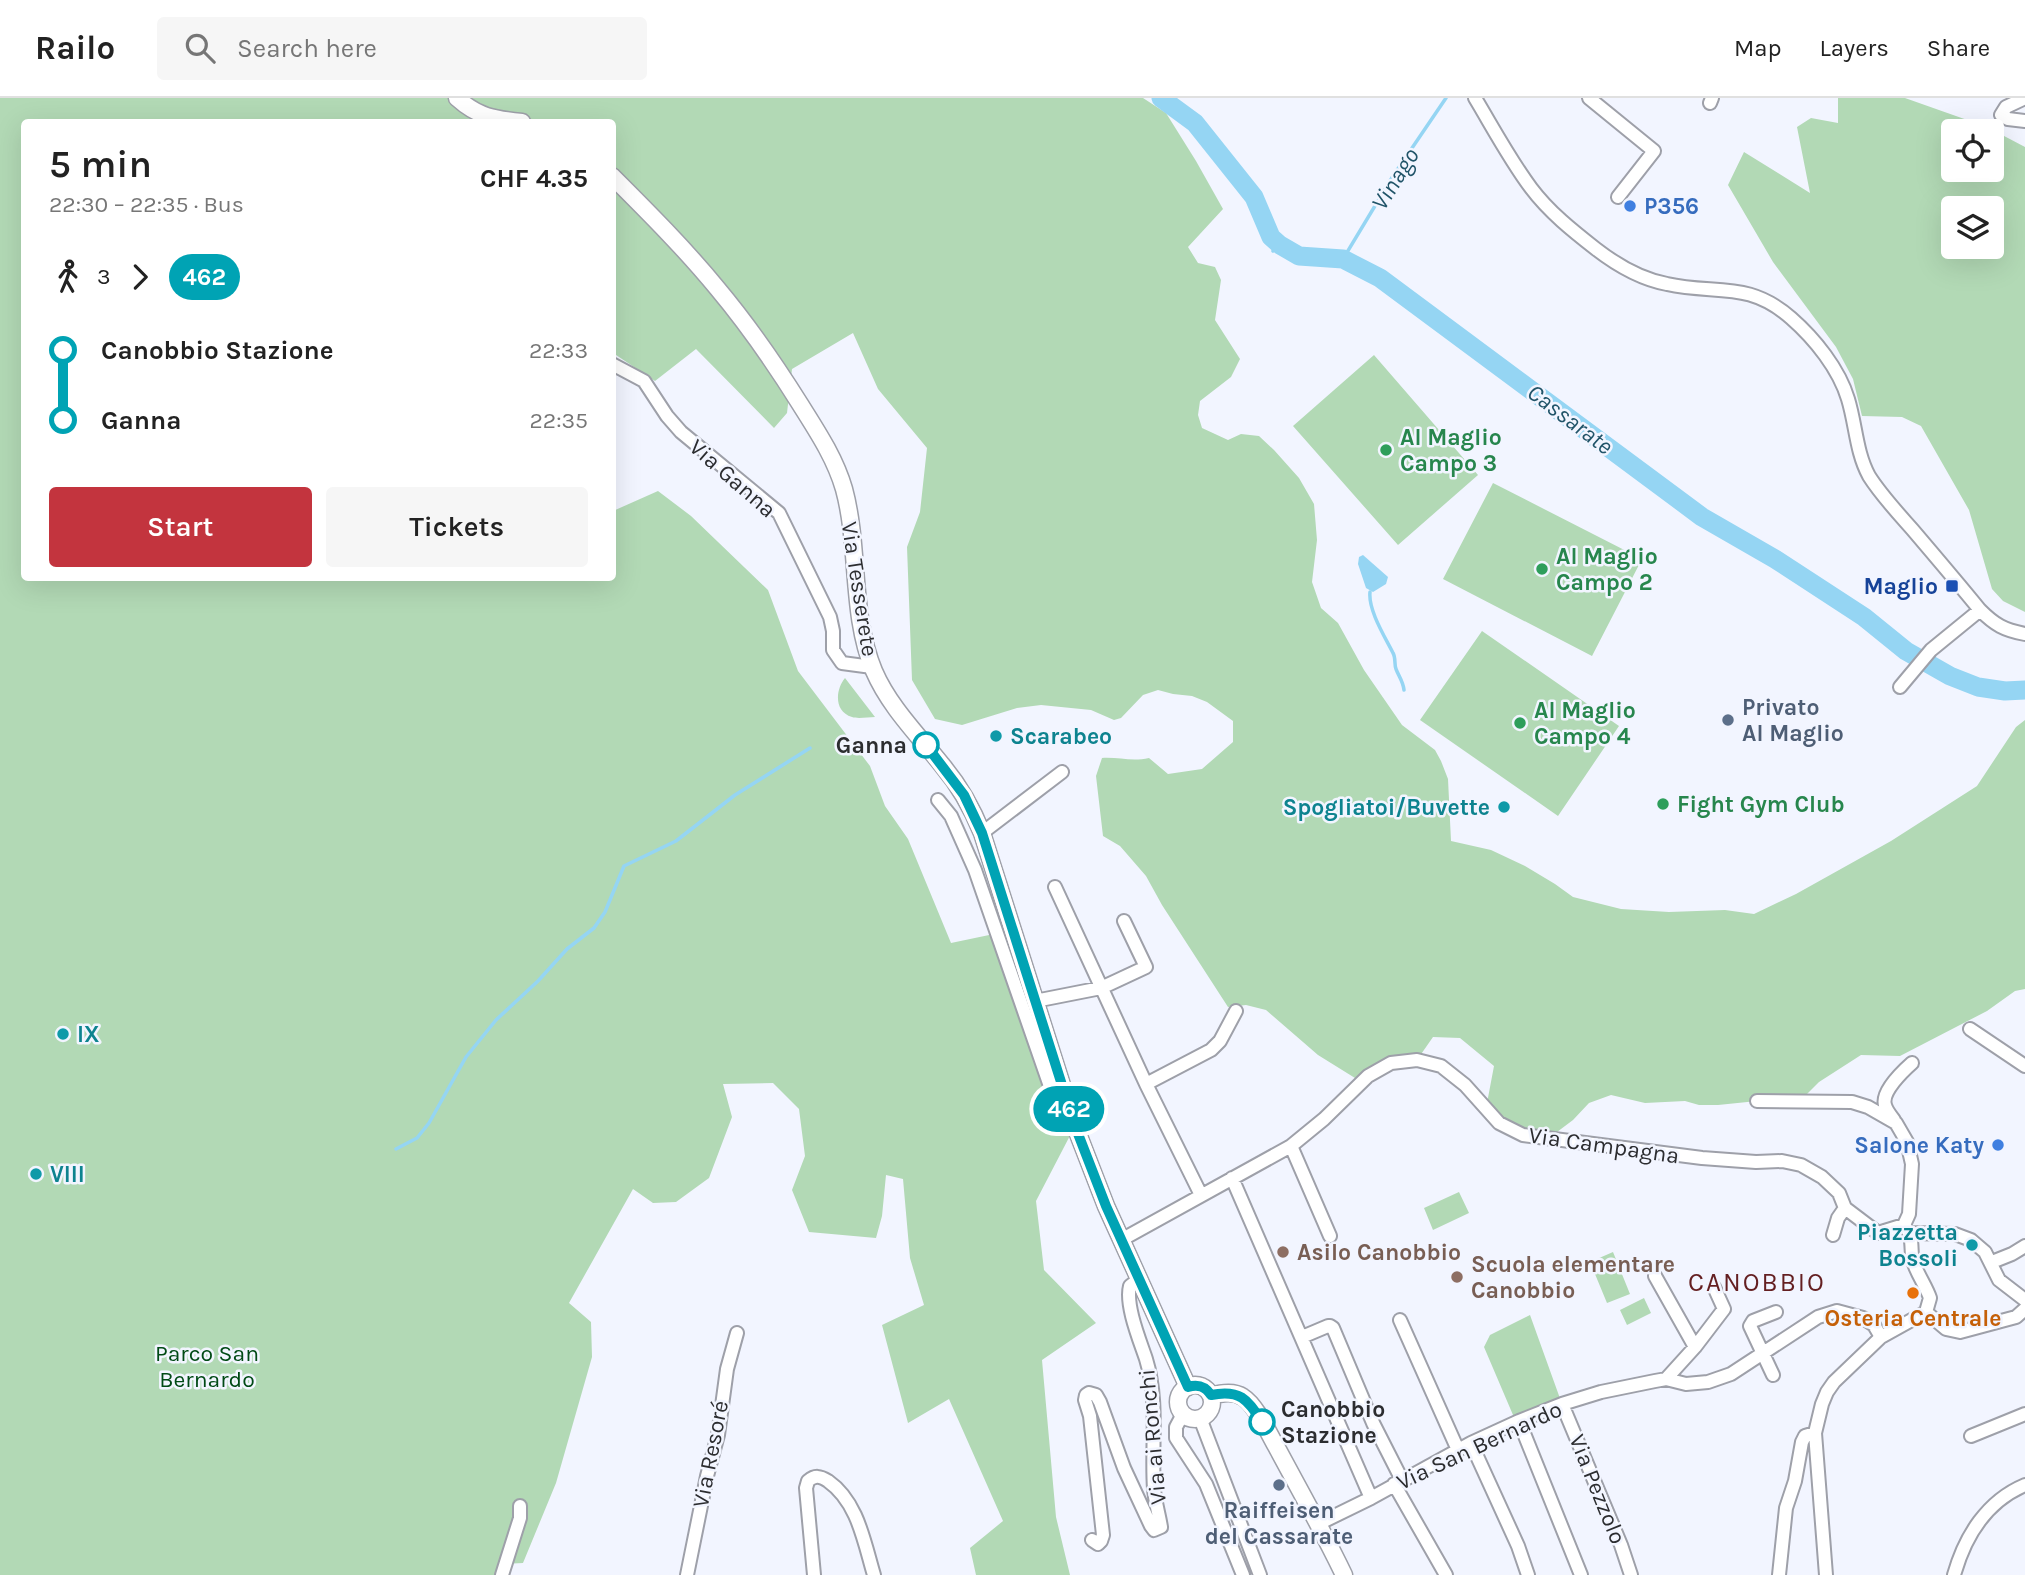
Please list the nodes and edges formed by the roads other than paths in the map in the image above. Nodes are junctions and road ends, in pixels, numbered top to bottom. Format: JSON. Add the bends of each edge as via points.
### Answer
{"nodes":[{"id":1,"x":457,"y":98,"type":"edge"},
{"id":2,"x":1475,"y":98,"type":"edge"},
{"id":3,"x":1589,"y":98,"type":"edge"},
{"id":4,"x":2025,"y":98,"type":"edge"},
{"id":5,"x":500,"y":119,"type":"edge"},
{"id":6,"x":2025,"y":121,"type":"edge"},
{"id":7,"x":616,"y":180,"type":"edge"},
{"id":8,"x":1618,"y":197,"type":"dead end"},
{"id":9,"x":616,"y":366,"type":"edge"},
{"id":10,"x":1980,"y":610,"type":"junction"},
{"id":11,"x":2025,"y":634,"type":"edge"},
{"id":12,"x":872,"y":667,"type":"junction"},
{"id":13,"x":1900,"y":687,"type":"dead end"},
{"id":14,"x":1062,"y":772,"type":"dead end"},
{"id":15,"x":938,"y":800,"type":"dead end"},
{"id":16,"x":982,"y":833,"type":"junction"},
{"id":17,"x":1055,"y":887,"type":"dead end"},
{"id":18,"x":1124,"y":921,"type":"dead end"},
{"id":19,"x":1101,"y":988,"type":"junction"},
{"id":20,"x":1035,"y":1001,"type":"junction"},
{"id":21,"x":1236,"y":1011,"type":"dead end"},
{"id":22,"x":1970,"y":1029,"type":"dead end"},
{"id":23,"x":1912,"y":1063,"type":"dead end"},
{"id":24,"x":2025,"y":1066,"type":"edge"},
{"id":25,"x":1146,"y":1084,"type":"junction"},
{"id":26,"x":1757,"y":1101,"type":"dead end"},
{"id":27,"x":1895,"y":1123,"type":"junction"},
{"id":28,"x":1075,"y":1126,"type":"junction"},
{"id":29,"x":1291,"y":1146,"type":"junction"},
{"id":30,"x":1232,"y":1178,"type":"junction"},
{"id":31,"x":1201,"y":1195,"type":"junction"},
{"id":32,"x":1845,"y":1209,"type":"junction"},
{"id":33,"x":1907,"y":1229,"type":"junction"},
{"id":34,"x":1833,"y":1235,"type":"dead end"},
{"id":35,"x":1330,"y":1236,"type":"dead end"},
{"id":36,"x":1121,"y":1240,"type":"junction"},
{"id":37,"x":2025,"y":1246,"type":"edge"},
{"id":38,"x":1989,"y":1257,"type":"junction"},
{"id":39,"x":1655,"y":1276,"type":"dead end"},
{"id":40,"x":1139,"y":1279,"type":"junction"},
{"id":41,"x":1714,"y":1287,"type":"dead end"},
{"id":42,"x":2025,"y":1300,"type":"edge"},
{"id":43,"x":2025,"y":1309,"type":"edge"},
{"id":44,"x":1776,"y":1312,"type":"dead end"},
{"id":45,"x":1926,"y":1312,"type":"junction"},
{"id":46,"x":1400,"y":1320,"type":"dead end"},
{"id":47,"x":737,"y":1333,"type":"dead end"},
{"id":48,"x":1883,"y":1335,"type":"junction"},
{"id":49,"x":1302,"y":1336,"type":"junction"},
{"id":50,"x":1695,"y":1347,"type":"junction"},
{"id":51,"x":1762,"y":1353,"type":"junction"},
{"id":52,"x":1773,"y":1375,"type":"dead end"},
{"id":53,"x":1666,"y":1379,"type":"junction"},
{"id":54,"x":1188,"y":1387,"type":"junction"},
{"id":55,"x":1211,"y":1395,"type":"junction"},
{"id":56,"x":1562,"y":1404,"type":"junction"},
{"id":57,"x":1183,"y":1414,"type":"junction"},
{"id":58,"x":2025,"y":1414,"type":"edge"},
{"id":59,"x":1200,"y":1419,"type":"junction"},
{"id":60,"x":1519,"y":1421,"type":"junction"},
{"id":61,"x":1815,"y":1433,"type":"junction"},
{"id":62,"x":1971,"y":1436,"type":"dead end"},
{"id":63,"x":1471,"y":1443,"type":"junction"},
{"id":64,"x":1458,"y":1450,"type":"junction"},
{"id":65,"x":1398,"y":1482,"type":"junction"},
{"id":66,"x":2025,"y":1485,"type":"edge"},
{"id":67,"x":1371,"y":1498,"type":"junction"},
{"id":68,"x":520,"y":1506,"type":"dead end"},
{"id":69,"x":1318,"y":1524,"type":"junction"},
{"id":70,"x":1092,"y":1540,"type":"dead end"},
{"id":71,"x":502,"y":1575,"type":"edge"},
{"id":72,"x":687,"y":1575,"type":"edge"},
{"id":73,"x":814,"y":1575,"type":"edge"},
{"id":74,"x":874,"y":1575,"type":"edge"},
{"id":75,"x":1243,"y":1575,"type":"edge"},
{"id":76,"x":1260,"y":1575,"type":"edge"},
{"id":77,"x":1344,"y":1575,"type":"edge"},
{"id":78,"x":1446,"y":1575,"type":"edge"},
{"id":79,"x":1528,"y":1575,"type":"edge"},
{"id":80,"x":1581,"y":1575,"type":"edge"},
{"id":81,"x":1631,"y":1575,"type":"edge"},
{"id":82,"x":1779,"y":1575,"type":"edge"},
{"id":83,"x":1826,"y":1575,"type":"edge"},
{"id":84,"x":1954,"y":1575,"type":"edge"}],
"edges":[{"from":1,"to":5,"type":"main road","via":[[486,117]]},
{"from":2,"to":10,"type":"street","via":[[1543,202],[1611,260],[1658,283],[1733,290],[1760,298],[1780,308],[1803,329],[1843,385],[1868,474]]},
{"from":3,"to":8,"type":"street","via":[[1654,151]]},
{"from":4,"to":6,"type":"street","via":[[2001,115]]},
{"from":7,"to":12,"type":"main road","name":"Via Tesserete","via":[[717,288],[775,365],[831,456],[852,525],[859,608]]},
{"from":9,"to":12,"type":"street","name":"Via Ganna","via":[[645,381],[681,432],[779,513],[830,617],[835,654],[842,663]]},
{"from":10,"to":11,"type":"street","via":[[2006,630]]},
{"from":10,"to":13,"type":"street","via":[[1931,650]]},
{"from":12,"to":16,"type":"main road","name":"Via Tesserete","via":[[892,702],[959,788]]},
{"from":14,"to":16,"type":"street"},
{"from":15,"to":28,"type":"street","via":[[951,816],[975,870],[1061,1118],[1065,1125]]},
{"from":16,"to":20,"type":"main road","name":"Via Tesserete"},
{"from":17,"to":19,"type":"street"},
{"from":18,"to":19,"type":"street","via":[[1146,967]]},
{"from":19,"to":20,"type":"street"},
{"from":19,"to":25,"type":"street"},
{"from":20,"to":28,"type":"main road","name":"Via Tesserete"},
{"from":21,"to":25,"type":"street","via":[[1211,1050]]},
{"from":22,"to":24,"type":"street"},
{"from":23,"to":27,"type":"street","via":[[1885,1096]]},
{"from":25,"to":31,"type":"street"},
{"from":26,"to":27,"type":"street","via":[[1852,1102]]},
{"from":27,"to":33,"type":"street","via":[[1907,1142],[1912,1164]]},
{"from":28,"to":36,"type":"main road","name":"Via Tesserete"},
{"from":29,"to":30,"type":"street","name":"Via Campagna"},
{"from":29,"to":32,"type":"street","name":"Via Campagna","via":[[1368,1076],[1391,1063],[1416,1060],[1441,1066],[1513,1131],[1702,1158],[1793,1163],[1822,1177],[1839,1193]]},
{"from":29,"to":35,"type":"street"},
{"from":30,"to":31,"type":"street","name":"Via Campagna"},
{"from":30,"to":49,"type":"street"},
{"from":31,"to":36,"type":"street","name":"Via Campagna"},
{"from":32,"to":33,"type":"street","name":"Via Campagna","via":[[1878,1233]]},
{"from":32,"to":34,"type":"street"},
{"from":33,"to":38,"type":"street","via":[[1955,1234],[1971,1240]]},
{"from":33,"to":45,"type":"street","via":[[1912,1258],[1930,1298]]},
{"from":36,"to":40,"type":"main road","name":"Via Tesserete"},
{"from":37,"to":38,"type":"street","via":[[2012,1254]]},
{"from":38,"to":42,"type":"street","via":[[2000,1280]]},
{"from":39,"to":50,"type":"street"},
{"from":40,"to":54,"type":"main road","name":"Via Tesserete"},
{"from":40,"to":70,"type":"street","name":"Via ai Ronchi","via":[[1129,1286],[1128,1294],[1150,1378],[1154,1489],[1161,1527],[1154,1530],[1151,1526],[1100,1402],[1090,1393],[1085,1400],[1103,1535],[1098,1544]]},
{"from":41,"to":50,"type":"street","via":[[1724,1309]]},
{"from":43,"to":45,"type":"street","via":[[2016,1317],[1960,1332],[1938,1325]]},
{"from":44,"to":51,"type":"street","via":[[1750,1325]]},
{"from":45,"to":48,"type":"street"},
{"from":46,"to":64,"type":"street"},
{"from":47,"to":72,"type":"street","name":"Via Resoré"},
{"from":48,"to":51,"type":"street","name":"Via San Bernardo","via":[[1871,1322],[1838,1311],[1818,1317]]},
{"from":48,"to":61,"type":"street","via":[[1827,1392]]},
{"from":49,"to":65,"type":"street","via":[[1332,1326]]},
{"from":49,"to":67,"type":"street"},
{"from":50,"to":53,"type":"street"},
{"from":51,"to":52,"type":"street"},
{"from":51,"to":53,"type":"street","name":"Via San Bernardo","via":[[1731,1374],[1708,1382],[1686,1384]]},
{"from":53,"to":56,"type":"street","name":"Via San Bernardo"},
{"from":54,"to":55,"type":"main road","via":[[1199,1385]]},
{"from":54,"to":57,"type":"main road","via":[[1178,1399]]},
{"from":55,"to":59,"type":"main road","via":[[1210,1411]]},
{"from":55,"to":69,"type":"main road","via":[[1232,1394],[1248,1401]]},
{"from":56,"to":60,"type":"street","name":"Via San Bernardo"},
{"from":56,"to":81,"type":"street","name":"Via Pezzolo"},
{"from":57,"to":59,"type":"main road"},
{"from":57,"to":75,"type":"street","via":[[1175,1427],[1177,1438],[1206,1484]]},
{"from":58,"to":62,"type":"street"},
{"from":59,"to":76,"type":"street"},
{"from":60,"to":63,"type":"street","name":"Via San Bernardo"},
{"from":60,"to":80,"type":"street"},
{"from":61,"to":82,"type":"street","via":[[1802,1442],[1786,1508]]},
{"from":61,"to":83,"type":"street"},
{"from":63,"to":64,"type":"street","name":"Via San Bernardo"},
{"from":63,"to":79,"type":"street"},
{"from":64,"to":65,"type":"street","name":"Via San Bernardo"},
{"from":65,"to":67,"type":"street","name":"Via San Bernardo"},
{"from":65,"to":78,"type":"street"},
{"from":66,"to":84,"type":"street","via":[[2003,1497],[1981,1518],[1963,1547]]},
{"from":67,"to":69,"type":"street","name":"Via San Bernardo"},
{"from":68,"to":71,"type":"street"},
{"from":69,"to":77,"type":"main road"},
{"from":73,"to":74,"type":"street","via":[[806,1488],[808,1481],[818,1476],[839,1489],[851,1505]]}]}
